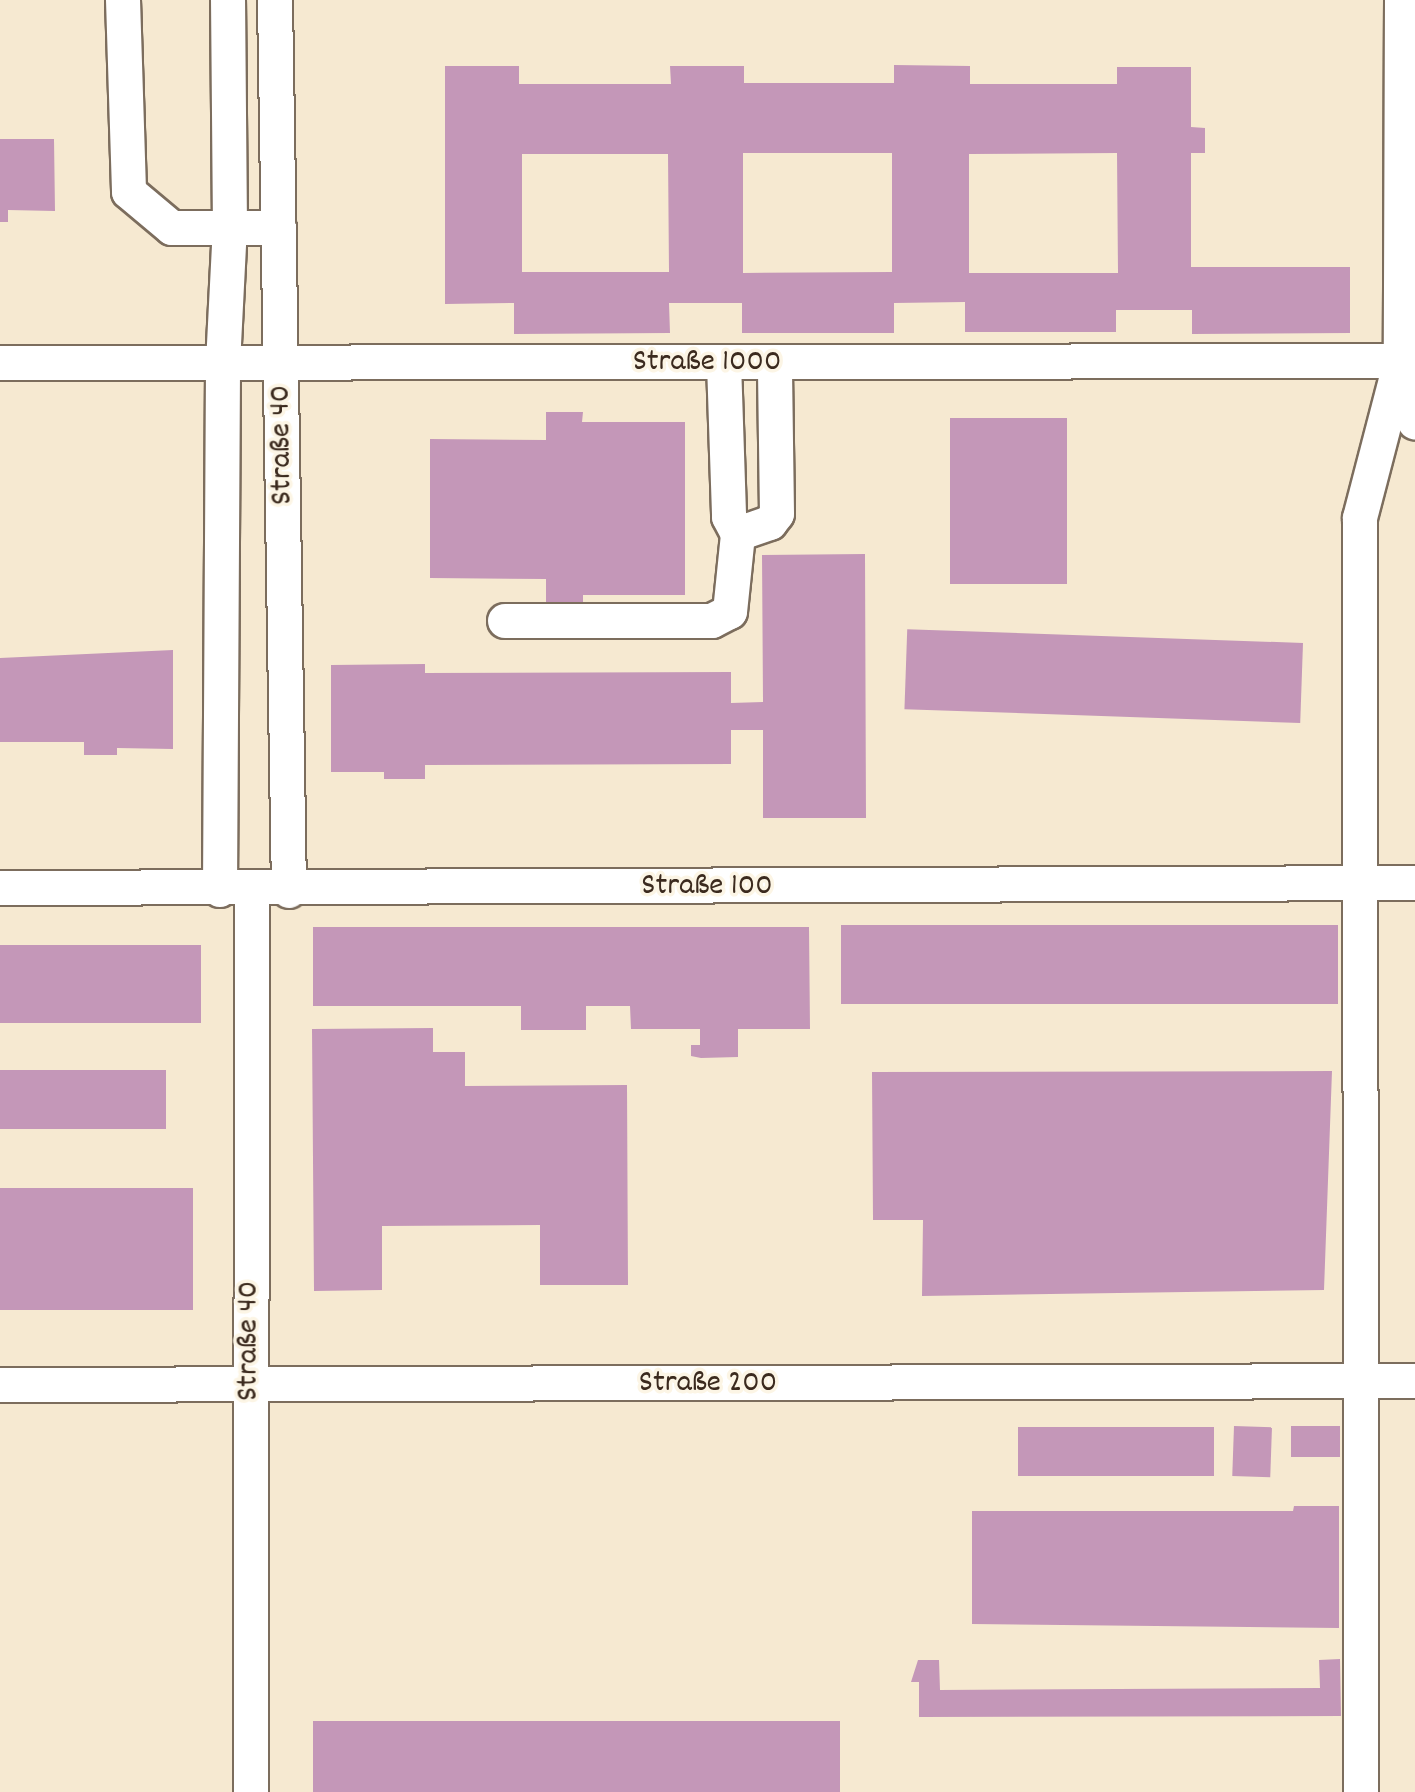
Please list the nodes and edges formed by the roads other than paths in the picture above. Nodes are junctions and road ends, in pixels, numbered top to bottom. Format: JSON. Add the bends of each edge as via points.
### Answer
{"nodes":[{"id":1,"x":123,"y":0,"type":"edge"},
{"id":2,"x":228,"y":0,"type":"edge"},
{"id":3,"x":275,"y":0,"type":"edge"},
{"id":4,"x":1402,"y":0,"type":"edge"},
{"id":5,"x":230,"y":227,"type":"junction"},
{"id":6,"x":279,"y":228,"type":"junction"},
{"id":7,"x":1408,"y":361,"type":"edge"},
{"id":8,"x":0,"y":363,"type":"edge"},
{"id":9,"x":724,"y":363,"type":"junction"},
{"id":10,"x":775,"y":363,"type":"junction"},
{"id":11,"x":223,"y":364,"type":"junction"},
{"id":12,"x":282,"y":365,"type":"junction"},
{"id":13,"x":1415,"y":422,"type":"edge"},
{"id":14,"x":738,"y":534,"type":"junction"},
{"id":15,"x":505,"y":621,"type":"dead end"},
{"id":16,"x":1360,"y":883,"type":"junction"},
{"id":17,"x":1415,"y":883,"type":"edge"},
{"id":18,"x":0,"y":888,"type":"edge"},
{"id":19,"x":236,"y":891,"type":"junction"},
{"id":20,"x":289,"y":891,"type":"junction"},
{"id":21,"x":1360,"y":1381,"type":"junction"},
{"id":22,"x":1415,"y":1381,"type":"edge"},
{"id":23,"x":0,"y":1385,"type":"edge"},
{"id":24,"x":250,"y":1386,"type":"junction"},
{"id":25,"x":251,"y":1792,"type":"edge"},
{"id":26,"x":1361,"y":1792,"type":"edge"}],
"edges":[{"from":1,"to":5,"type":"street","via":[[129,192],[172,228]]},
{"from":2,"to":5,"type":"street","name":"Straße 40"},
{"from":3,"to":6,"type":"street","name":"Straße 40"},
{"from":4,"to":7,"type":"street"},
{"from":5,"to":6,"type":"street"},
{"from":5,"to":11,"type":"street","name":"Straße 40"},
{"from":6,"to":12,"type":"street","name":"Straße 40"},
{"from":7,"to":10,"type":"street","name":"Straße 1000"},
{"from":7,"to":13,"type":"street"},
{"from":7,"to":16,"type":"street","via":[[1360,518]]},
{"from":8,"to":11,"type":"street","name":"Straße 1000"},
{"from":9,"to":10,"type":"street","name":"Straße 1000"},
{"from":9,"to":12,"type":"street","name":"Straße 1000"},
{"from":9,"to":14,"type":"street","via":[[729,517]]},
{"from":10,"to":14,"type":"street","via":[[777,514],[770,523]]},
{"from":11,"to":12,"type":"street","name":"Straße 1000"},
{"from":11,"to":19,"type":"street","name":"Straße 40"},
{"from":12,"to":20,"type":"street","name":"Straße 40"},
{"from":14,"to":15,"type":"street","via":[[730,612],[712,621]]},
{"from":16,"to":17,"type":"street","name":"Straße 100"},
{"from":16,"to":20,"type":"street","name":"Straße 100"},
{"from":16,"to":21,"type":"street"},
{"from":18,"to":19,"type":"street","name":"Straße 100"},
{"from":19,"to":20,"type":"street","name":"Straße 100"},
{"from":19,"to":24,"type":"street","name":"Straße 40"},
{"from":21,"to":22,"type":"street","name":"Straße 200"},
{"from":21,"to":24,"type":"street","name":"Straße 200"},
{"from":21,"to":26,"type":"street"},
{"from":23,"to":24,"type":"street","name":"Straße 200"},
{"from":24,"to":25,"type":"street","name":"Straße 40"}]}
